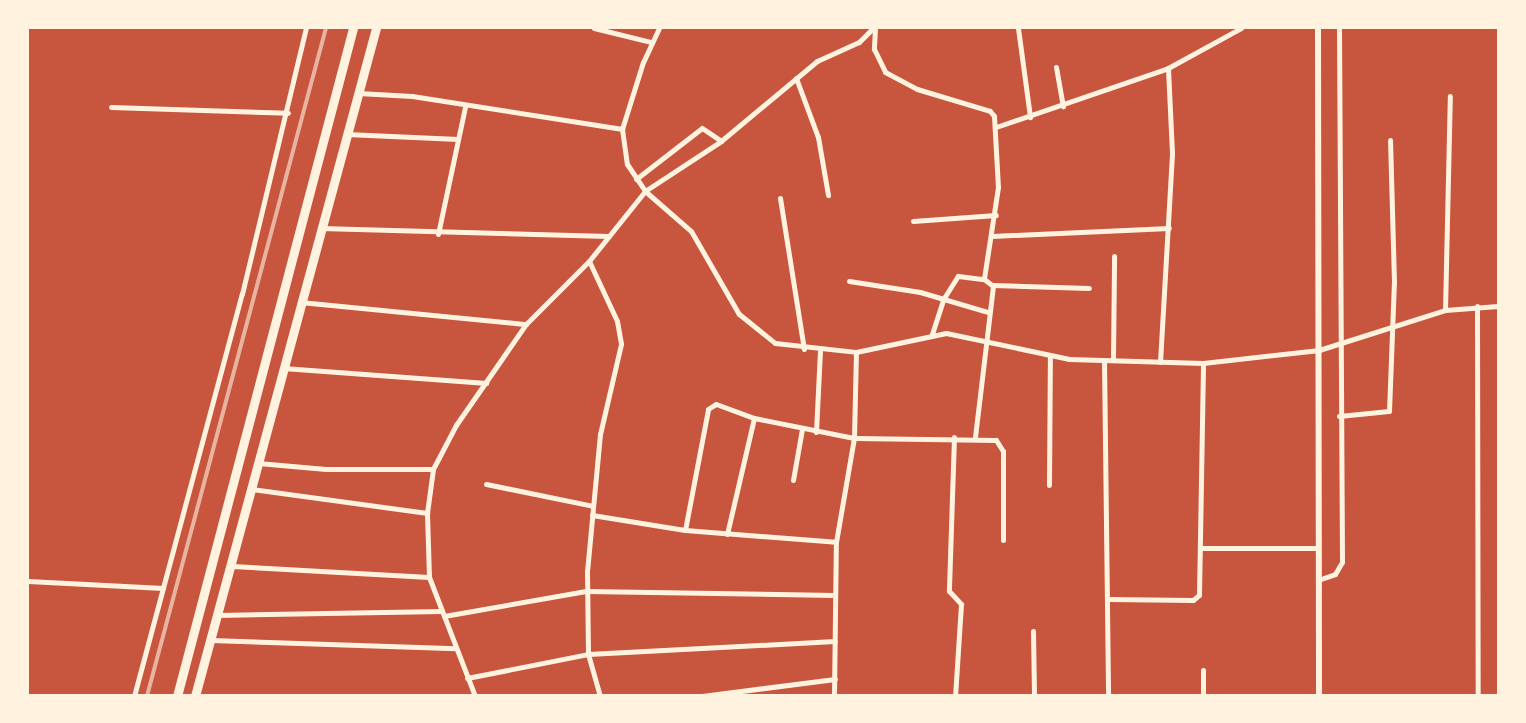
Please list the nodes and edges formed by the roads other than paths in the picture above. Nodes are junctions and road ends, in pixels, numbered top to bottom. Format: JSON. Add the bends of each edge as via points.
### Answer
{"nodes":[{"id":1,"x":306,"y":28,"type":"edge"},
{"id":2,"x":353,"y":28,"type":"edge"},
{"id":3,"x":376,"y":28,"type":"edge"},
{"id":4,"x":594,"y":28,"type":"edge"},
{"id":5,"x":659,"y":28,"type":"edge"},
{"id":6,"x":874,"y":28,"type":"edge"},
{"id":7,"x":1018,"y":28,"type":"edge"},
{"id":8,"x":1241,"y":28,"type":"edge"},
{"id":9,"x":1318,"y":28,"type":"edge"},
{"id":10,"x":1339,"y":28,"type":"edge"},
{"id":11,"x":652,"y":42,"type":"junction"},
{"id":12,"x":1056,"y":67,"type":"dead end"},
{"id":13,"x":1168,"y":68,"type":"junction"},
{"id":14,"x":796,"y":78,"type":"junction"},
{"id":15,"x":358,"y":93,"type":"junction"},
{"id":16,"x":1450,"y":96,"type":"dead end"},
{"id":17,"x":1063,"y":106,"type":"junction"},
{"id":18,"x":111,"y":107,"type":"dead end"},
{"id":19,"x":465,"y":107,"type":"junction"},
{"id":20,"x":288,"y":112,"type":"junction"},
{"id":21,"x":1030,"y":117,"type":"junction"},
{"id":22,"x":996,"y":127,"type":"junction"},
{"id":23,"x":622,"y":129,"type":"junction"},
{"id":24,"x":346,"y":134,"type":"junction"},
{"id":25,"x":458,"y":139,"type":"junction"},
{"id":26,"x":1390,"y":140,"type":"dead end"},
{"id":27,"x":721,"y":141,"type":"junction"},
{"id":28,"x":636,"y":180,"type":"junction"},
{"id":29,"x":645,"y":191,"type":"junction"},
{"id":30,"x":828,"y":195,"type":"dead end"},
{"id":31,"x":780,"y":198,"type":"dead end"},
{"id":32,"x":996,"y":215,"type":"junction"},
{"id":33,"x":913,"y":221,"type":"dead end"},
{"id":34,"x":318,"y":228,"type":"junction"},
{"id":35,"x":1169,"y":228,"type":"junction"},
{"id":36,"x":438,"y":234,"type":"junction"},
{"id":37,"x":609,"y":236,"type":"junction"},
{"id":38,"x":992,"y":236,"type":"junction"},
{"id":39,"x":1114,"y":256,"type":"dead end"},
{"id":40,"x":589,"y":261,"type":"junction"},
{"id":41,"x":984,"y":279,"type":"junction"},
{"id":42,"x":849,"y":281,"type":"dead end"},
{"id":43,"x":993,"y":285,"type":"junction"},
{"id":44,"x":1089,"y":288,"type":"dead end"},
{"id":45,"x":944,"y":298,"type":"junction"},
{"id":46,"x":299,"y":302,"type":"junction"},
{"id":47,"x":1477,"y":306,"type":"junction"},
{"id":48,"x":1498,"y":306,"type":"edge"},
{"id":49,"x":1445,"y":310,"type":"junction"},
{"id":50,"x":988,"y":312,"type":"junction"},
{"id":51,"x":526,"y":324,"type":"junction"},
{"id":52,"x":1393,"y":326,"type":"junction"},
{"id":53,"x":932,"y":334,"type":"junction"},
{"id":54,"x":985,"y":341,"type":"junction"},
{"id":55,"x":1340,"y":343,"type":"junction"},
{"id":56,"x":804,"y":349,"type":"junction"},
{"id":57,"x":1319,"y":350,"type":"junction"},
{"id":58,"x":820,"y":351,"type":"junction"},
{"id":59,"x":856,"y":352,"type":"junction"},
{"id":60,"x":1050,"y":356,"type":"junction"},
{"id":61,"x":1104,"y":360,"type":"junction"},
{"id":62,"x":1113,"y":360,"type":"junction"},
{"id":63,"x":1160,"y":362,"type":"junction"},
{"id":64,"x":1203,"y":363,"type":"junction"},
{"id":65,"x":282,"y":368,"type":"junction"},
{"id":66,"x":486,"y":383,"type":"junction"},
{"id":67,"x":1339,"y":416,"type":"junction"},
{"id":68,"x":754,"y":418,"type":"junction"},
{"id":69,"x":802,"y":429,"type":"junction"},
{"id":70,"x":816,"y":432,"type":"junction"},
{"id":71,"x":954,"y":437,"type":"junction"},
{"id":72,"x":854,"y":438,"type":"junction"},
{"id":73,"x":975,"y":438,"type":"junction"},
{"id":74,"x":258,"y":463,"type":"junction"},
{"id":75,"x":433,"y":469,"type":"junction"},
{"id":76,"x":793,"y":480,"type":"dead end"},
{"id":77,"x":486,"y":484,"type":"dead end"},
{"id":78,"x":1049,"y":485,"type":"dead end"},
{"id":79,"x":252,"y":489,"type":"junction"},
{"id":80,"x":593,"y":506,"type":"junction"},
{"id":81,"x":427,"y":513,"type":"junction"},
{"id":82,"x":592,"y":515,"type":"junction"},
{"id":83,"x":685,"y":530,"type":"junction"},
{"id":84,"x":727,"y":534,"type":"junction"},
{"id":85,"x":1003,"y":540,"type":"dead end"},
{"id":86,"x":836,"y":542,"type":"junction"},
{"id":87,"x":1201,"y":548,"type":"junction"},
{"id":88,"x":1317,"y":548,"type":"junction"},
{"id":89,"x":232,"y":566,"type":"junction"},
{"id":90,"x":429,"y":577,"type":"junction"},
{"id":91,"x":1318,"y":580,"type":"junction"},
{"id":92,"x":28,"y":581,"type":"edge"},
{"id":93,"x":163,"y":588,"type":"junction"},
{"id":94,"x":586,"y":591,"type":"junction"},
{"id":95,"x":835,"y":595,"type":"junction"},
{"id":96,"x":1108,"y":599,"type":"junction"},
{"id":97,"x":443,"y":613,"type":"junction"},
{"id":98,"x":217,"y":614,"type":"junction"},
{"id":99,"x":1033,"y":631,"type":"dead end"},
{"id":100,"x":210,"y":640,"type":"junction"},
{"id":101,"x":835,"y":641,"type":"junction"},
{"id":102,"x":456,"y":648,"type":"junction"},
{"id":103,"x":588,"y":654,"type":"junction"},
{"id":104,"x":1203,"y":670,"type":"dead end"},
{"id":105,"x":467,"y":678,"type":"junction"},
{"id":106,"x":835,"y":679,"type":"junction"},
{"id":107,"x":134,"y":696,"type":"edge"},
{"id":108,"x":177,"y":696,"type":"edge"},
{"id":109,"x":195,"y":696,"type":"edge"},
{"id":110,"x":475,"y":696,"type":"edge"},
{"id":111,"x":600,"y":696,"type":"edge"},
{"id":112,"x":702,"y":696,"type":"edge"},
{"id":113,"x":834,"y":696,"type":"edge"},
{"id":114,"x":955,"y":696,"type":"edge"},
{"id":115,"x":1034,"y":696,"type":"edge"},
{"id":116,"x":1108,"y":696,"type":"edge"},
{"id":117,"x":1203,"y":696,"type":"edge"},
{"id":118,"x":1319,"y":696,"type":"edge"},
{"id":119,"x":1478,"y":696,"type":"edge"}],
"edges":[{"from":1,"to":20,"type":"street"},
{"from":2,"to":108,"type":"highway"},
{"from":3,"to":15,"type":"highway"},
{"from":4,"to":11,"type":"street"},
{"from":5,"to":11,"type":"street"},
{"from":6,"to":14,"type":"street","via":[[859,42],[817,62]]},
{"from":6,"to":22,"type":"street","via":[[874,49],[884,72],[935,96],[990,111]]},
{"from":7,"to":21,"type":"street"},
{"from":8,"to":13,"type":"street"},
{"from":9,"to":57,"type":"street"},
{"from":10,"to":55,"type":"street"},
{"from":11,"to":23,"type":"street"},
{"from":12,"to":17,"type":"street"},
{"from":13,"to":17,"type":"street"},
{"from":13,"to":35,"type":"street","via":[[1173,124]]},
{"from":14,"to":27,"type":"street"},
{"from":14,"to":30,"type":"street","via":[[818,136]]},
{"from":15,"to":19,"type":"street","via":[[412,96]]},
{"from":15,"to":24,"type":"highway"},
{"from":16,"to":49,"type":"street"},
{"from":17,"to":21,"type":"street"},
{"from":18,"to":20,"type":"street"},
{"from":19,"to":23,"type":"street"},
{"from":19,"to":25,"type":"street"},
{"from":20,"to":93,"type":"street"},
{"from":21,"to":22,"type":"street"},
{"from":22,"to":32,"type":"street"},
{"from":23,"to":28,"type":"street","via":[[622,147]]},
{"from":24,"to":25,"type":"street"},
{"from":24,"to":34,"type":"highway"},
{"from":25,"to":36,"type":"street"},
{"from":26,"to":52,"type":"street"},
{"from":27,"to":28,"type":"street","via":[[702,128]]},
{"from":27,"to":29,"type":"street"},
{"from":28,"to":29,"type":"street"},
{"from":29,"to":37,"type":"street"},
{"from":29,"to":56,"type":"street","via":[[691,231],[750,327],[774,343]]},
{"from":31,"to":56,"type":"street"},
{"from":32,"to":33,"type":"street"},
{"from":32,"to":38,"type":"street"},
{"from":34,"to":36,"type":"street"},
{"from":34,"to":46,"type":"highway"},
{"from":35,"to":38,"type":"street"},
{"from":35,"to":63,"type":"street"},
{"from":36,"to":37,"type":"street"},
{"from":37,"to":40,"type":"street"},
{"from":38,"to":41,"type":"street"},
{"from":39,"to":62,"type":"street"},
{"from":40,"to":51,"type":"street"},
{"from":40,"to":80,"type":"street","via":[[617,321],[621,344],[600,434]]},
{"from":41,"to":43,"type":"street"},
{"from":41,"to":45,"type":"street","via":[[960,274]]},
{"from":42,"to":45,"type":"street"},
{"from":43,"to":44,"type":"street"},
{"from":43,"to":50,"type":"street"},
{"from":45,"to":50,"type":"street"},
{"from":45,"to":53,"type":"street"},
{"from":46,"to":51,"type":"street"},
{"from":46,"to":65,"type":"highway"},
{"from":47,"to":48,"type":"street"},
{"from":47,"to":49,"type":"street"},
{"from":47,"to":119,"type":"street"},
{"from":49,"to":52,"type":"street"},
{"from":50,"to":54,"type":"street"},
{"from":51,"to":66,"type":"street"},
{"from":52,"to":55,"type":"street"},
{"from":52,"to":67,"type":"street","via":[[1390,411]]},
{"from":53,"to":54,"type":"street","via":[[963,334]]},
{"from":53,"to":59,"type":"street"},
{"from":54,"to":60,"type":"street"},
{"from":54,"to":73,"type":"street"},
{"from":55,"to":57,"type":"street"},
{"from":55,"to":67,"type":"street"},
{"from":56,"to":58,"type":"street"},
{"from":57,"to":64,"type":"street"},
{"from":57,"to":88,"type":"street"},
{"from":58,"to":59,"type":"street"},
{"from":58,"to":70,"type":"street"},
{"from":59,"to":72,"type":"street"},
{"from":60,"to":61,"type":"street"},
{"from":60,"to":78,"type":"street"},
{"from":61,"to":62,"type":"street"},
{"from":61,"to":96,"type":"street"},
{"from":62,"to":63,"type":"street"},
{"from":63,"to":64,"type":"street"},
{"from":64,"to":87,"type":"street"},
{"from":65,"to":66,"type":"street"},
{"from":65,"to":74,"type":"highway"},
{"from":66,"to":75,"type":"street"},
{"from":67,"to":91,"type":"street","via":[[1342,562],[1335,574]]},
{"from":68,"to":69,"type":"street"},
{"from":68,"to":83,"type":"street","via":[[718,405],[708,409]]},
{"from":68,"to":84,"type":"street"},
{"from":69,"to":70,"type":"street"},
{"from":69,"to":76,"type":"street"},
{"from":70,"to":72,"type":"street"},
{"from":71,"to":72,"type":"street"},
{"from":71,"to":73,"type":"street"},
{"from":71,"to":114,"type":"street","via":[[949,591],[961,604]]},
{"from":72,"to":86,"type":"street"},
{"from":73,"to":85,"type":"street","via":[[996,440],[1003,451]]},
{"from":74,"to":75,"type":"street","via":[[326,469]]},
{"from":74,"to":79,"type":"highway"},
{"from":75,"to":81,"type":"street"},
{"from":77,"to":80,"type":"street"},
{"from":79,"to":81,"type":"street"},
{"from":79,"to":89,"type":"highway"},
{"from":80,"to":82,"type":"street"},
{"from":81,"to":90,"type":"street"},
{"from":82,"to":83,"type":"street"},
{"from":82,"to":94,"type":"street"},
{"from":83,"to":84,"type":"street"},
{"from":84,"to":86,"type":"street"},
{"from":86,"to":95,"type":"street"},
{"from":87,"to":88,"type":"street"},
{"from":87,"to":96,"type":"street","via":[[1197,599]]},
{"from":88,"to":91,"type":"street"},
{"from":89,"to":90,"type":"street"},
{"from":89,"to":98,"type":"highway"},
{"from":90,"to":97,"type":"street"},
{"from":91,"to":118,"type":"street"},
{"from":92,"to":93,"type":"street"},
{"from":93,"to":107,"type":"street"},
{"from":94,"to":95,"type":"street"},
{"from":94,"to":97,"type":"street"},
{"from":94,"to":103,"type":"street"},
{"from":95,"to":101,"type":"street"},
{"from":96,"to":116,"type":"street"},
{"from":97,"to":98,"type":"street"},
{"from":97,"to":102,"type":"street"},
{"from":98,"to":100,"type":"highway"},
{"from":99,"to":115,"type":"street"},
{"from":100,"to":102,"type":"street"},
{"from":100,"to":109,"type":"highway"},
{"from":101,"to":103,"type":"street"},
{"from":101,"to":106,"type":"street"},
{"from":102,"to":105,"type":"street"},
{"from":103,"to":105,"type":"street"},
{"from":103,"to":111,"type":"street"},
{"from":104,"to":117,"type":"street"},
{"from":105,"to":110,"type":"street"},
{"from":106,"to":112,"type":"street"},
{"from":106,"to":113,"type":"street"}]}
